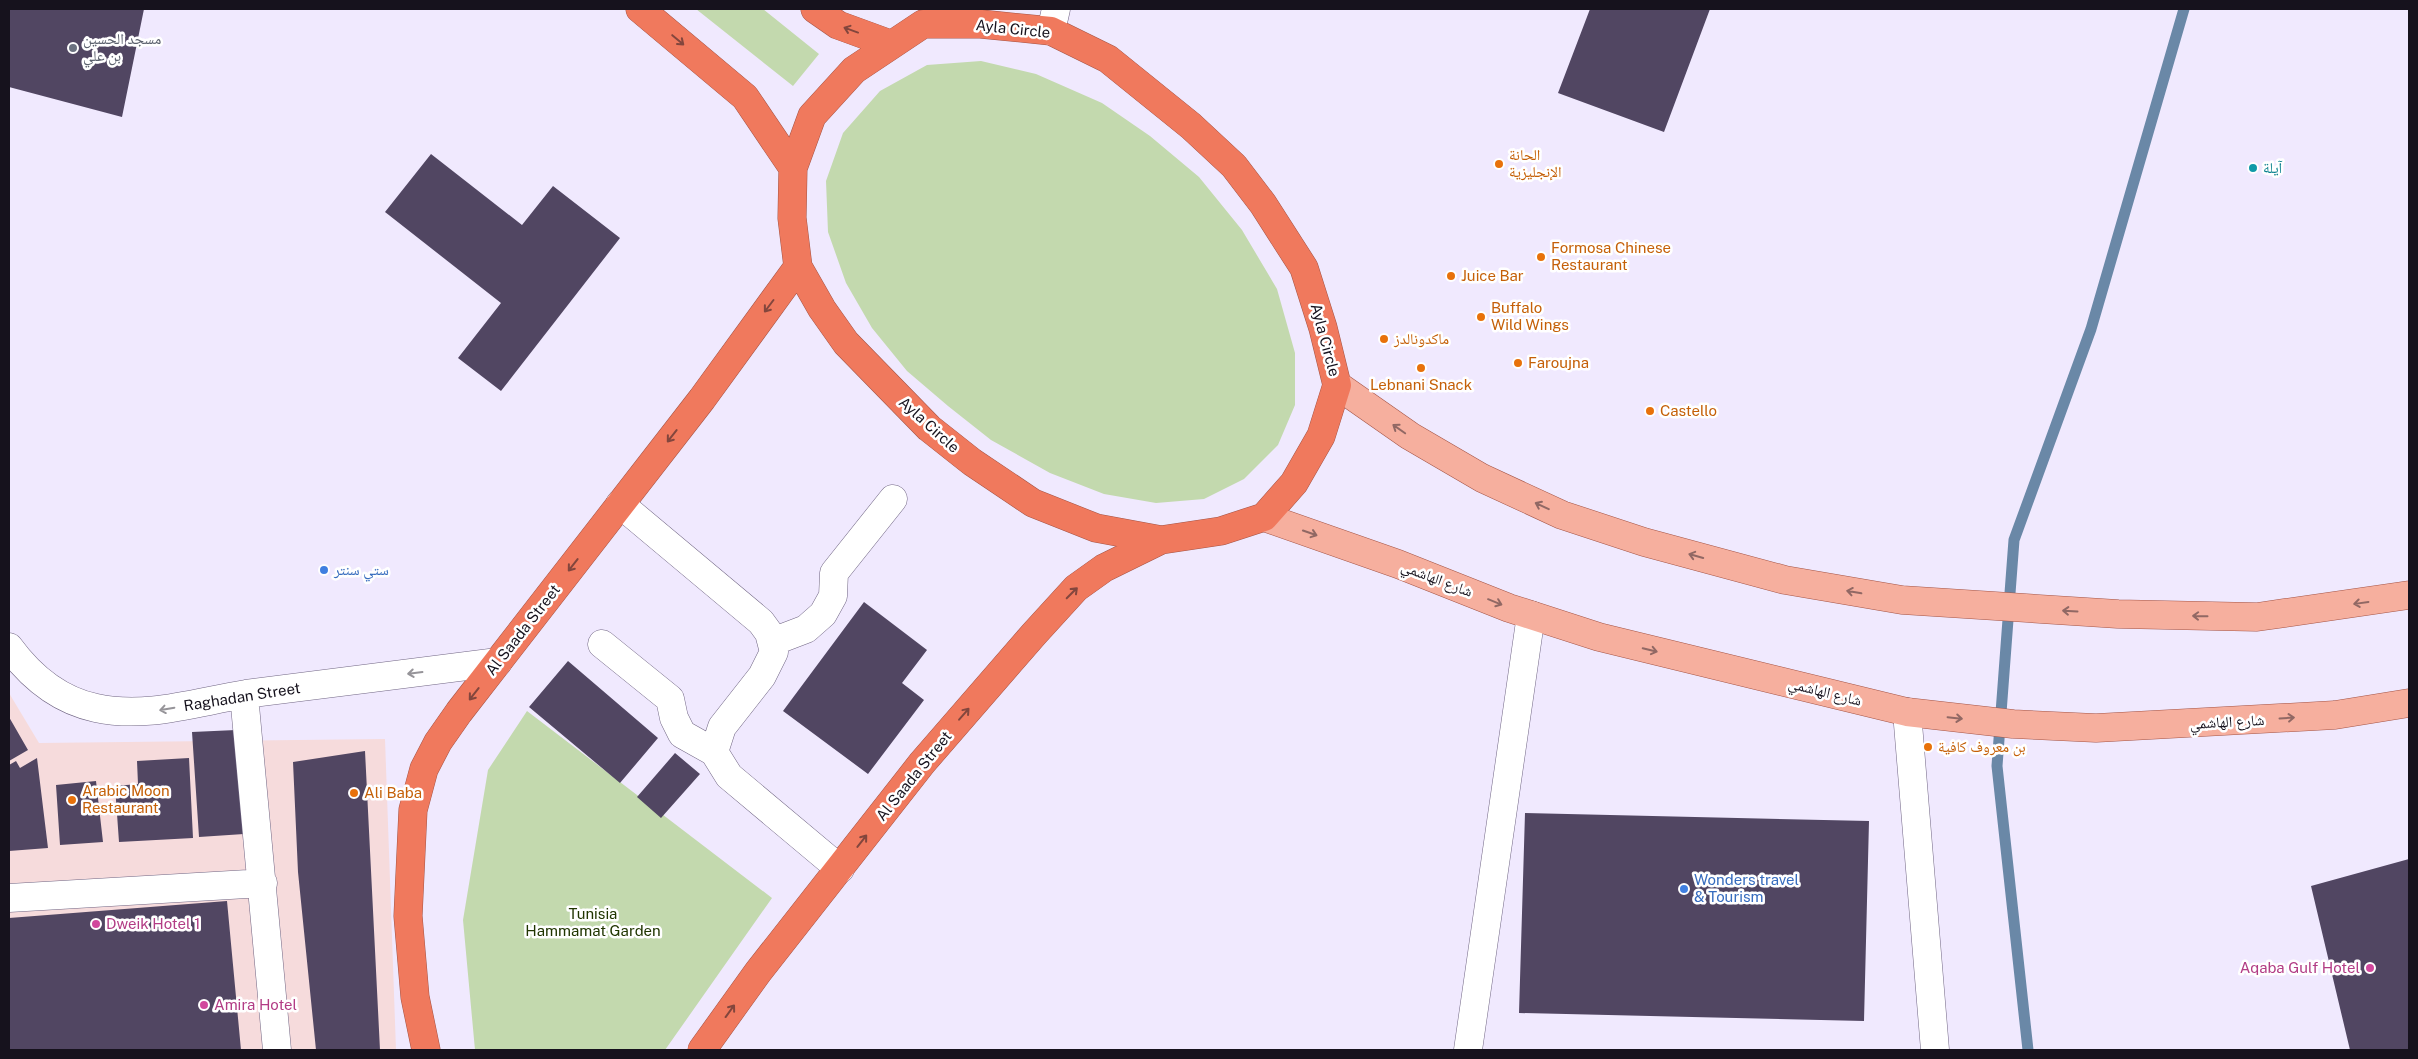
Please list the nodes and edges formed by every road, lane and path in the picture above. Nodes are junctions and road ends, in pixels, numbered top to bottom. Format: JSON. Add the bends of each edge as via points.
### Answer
{"nodes":[{"id":1,"x":640,"y":9,"type":"edge"},
{"id":2,"x":815,"y":9,"type":"edge"},
{"id":3,"x":1054,"y":20,"type":"edge"},
{"id":4,"x":890,"y":44,"type":"junction"},
{"id":5,"x":793,"y":168,"type":"junction"},
{"id":6,"x":798,"y":267,"type":"junction"},
{"id":7,"x":1336,"y":385,"type":"junction"},
{"id":8,"x":893,"y":499,"type":"dead end"},
{"id":9,"x":620,"y":504,"type":"junction"},
{"id":10,"x":1264,"y":517,"type":"junction"},
{"id":11,"x":1161,"y":540,"type":"junction"},
{"id":12,"x":2409,"y":595,"type":"edge"},
{"id":13,"x":1531,"y":615,"type":"junction"},
{"id":14,"x":772,"y":642,"type":"junction"},
{"id":15,"x":602,"y":644,"type":"dead end"},
{"id":16,"x":9,"y":647,"type":"edge"},
{"id":17,"x":498,"y":662,"type":"junction"},
{"id":18,"x":244,"y":695,"type":"junction"},
{"id":19,"x":2409,"y":703,"type":"edge"},
{"id":20,"x":1907,"y":712,"type":"junction"},
{"id":21,"x":714,"y":752,"type":"junction"},
{"id":22,"x":840,"y":869,"type":"junction"},
{"id":23,"x":263,"y":883,"type":"junction"},
{"id":24,"x":9,"y":898,"type":"edge"},
{"id":25,"x":277,"y":1050,"type":"edge"},
{"id":26,"x":426,"y":1050,"type":"edge"},
{"id":27,"x":702,"y":1050,"type":"edge"},
{"id":28,"x":1468,"y":1050,"type":"edge"},
{"id":29,"x":1935,"y":1050,"type":"edge"}],
"edges":[{"from":1,"to":5,"type":"highway","one_way":true,"via":[[745,97]]},
{"from":4,"to":2,"type":"highway","one_way":true,"via":[[838,25]]},
{"from":3,"to":4,"type":"highway","name":"Ayla Circle","via":[[923,24]]},
{"from":3,"to":7,"type":"highway","name":"Ayla Circle","via":[[1191,126],[1234,166],[1304,268]]},
{"from":4,"to":5,"type":"highway","name":"Ayla Circle","via":[[854,70],[812,116]]},
{"from":5,"to":6,"type":"highway","name":"Ayla Circle","via":[[792,218]]},
{"from":6,"to":9,"type":"highway","name":"Al Saada Street","one_way":true,"via":[[702,399]]},
{"from":6,"to":11,"type":"highway","name":"Ayla Circle","via":[[846,343],[929,428],[972,462],[1033,503],[1096,528]]},
{"from":7,"to":10,"type":"highway","name":"Ayla Circle","via":[[1321,436],[1294,483]]},
{"from":12,"to":7,"type":"main road","one_way":true,"via":[[2257,617],[2118,614],[1902,600],[1785,580],[1644,542],[1562,515],[1482,478],[1410,436]]},
{"from":8,"to":14,"type":"street","via":[[834,573],[833,596],[823,614],[806,629]]},
{"from":9,"to":14,"type":"street","via":[[761,622]]},
{"from":9,"to":17,"type":"highway","name":"Al Saada Street","one_way":true},
{"from":10,"to":11,"type":"highway","name":"Ayla Circle","via":[[1221,531]]},
{"from":10,"to":13,"type":"main road","name":"شارع الهاشمي","one_way":true},
{"from":22,"to":11,"type":"highway","name":"Al Saada Street","one_way":true,"via":[[922,763],[1076,588],[1104,568]]},
{"from":13,"to":20,"type":"main road","name":"شارع الهاشمي","one_way":true,"via":[[1609,640]]},
{"from":13,"to":28,"type":"street"},
{"from":14,"to":21,"type":"street","via":[[774,652],[762,676],[722,727]]},
{"from":15,"to":21,"type":"street","via":[[670,699],[682,734]]},
{"from":18,"to":16,"type":"street","name":"Raghadan Street","one_way":true,"via":[[144,713],[98,709],[75,702],[46,687],[24,667]]},
{"from":17,"to":18,"type":"street","name":"Raghadan Street","one_way":true},
{"from":17,"to":26,"type":"highway","name":"Al Saada Street","one_way":true,"via":[[438,742],[424,769],[415,801],[408,916],[415,997]]},
{"from":18,"to":23,"type":"street"},
{"from":20,"to":19,"type":"main road","name":"شارع الهاشمي","one_way":true,"via":[[2013,724],[2096,728],[2335,715]]},
{"from":20,"to":29,"type":"street"},
{"from":21,"to":22,"type":"street","via":[[729,776]]},
{"from":27,"to":22,"type":"highway","name":"Al Saada Street","one_way":true,"via":[[758,972]]},
{"from":23,"to":24,"type":"street"},
{"from":23,"to":25,"type":"street"}]}
